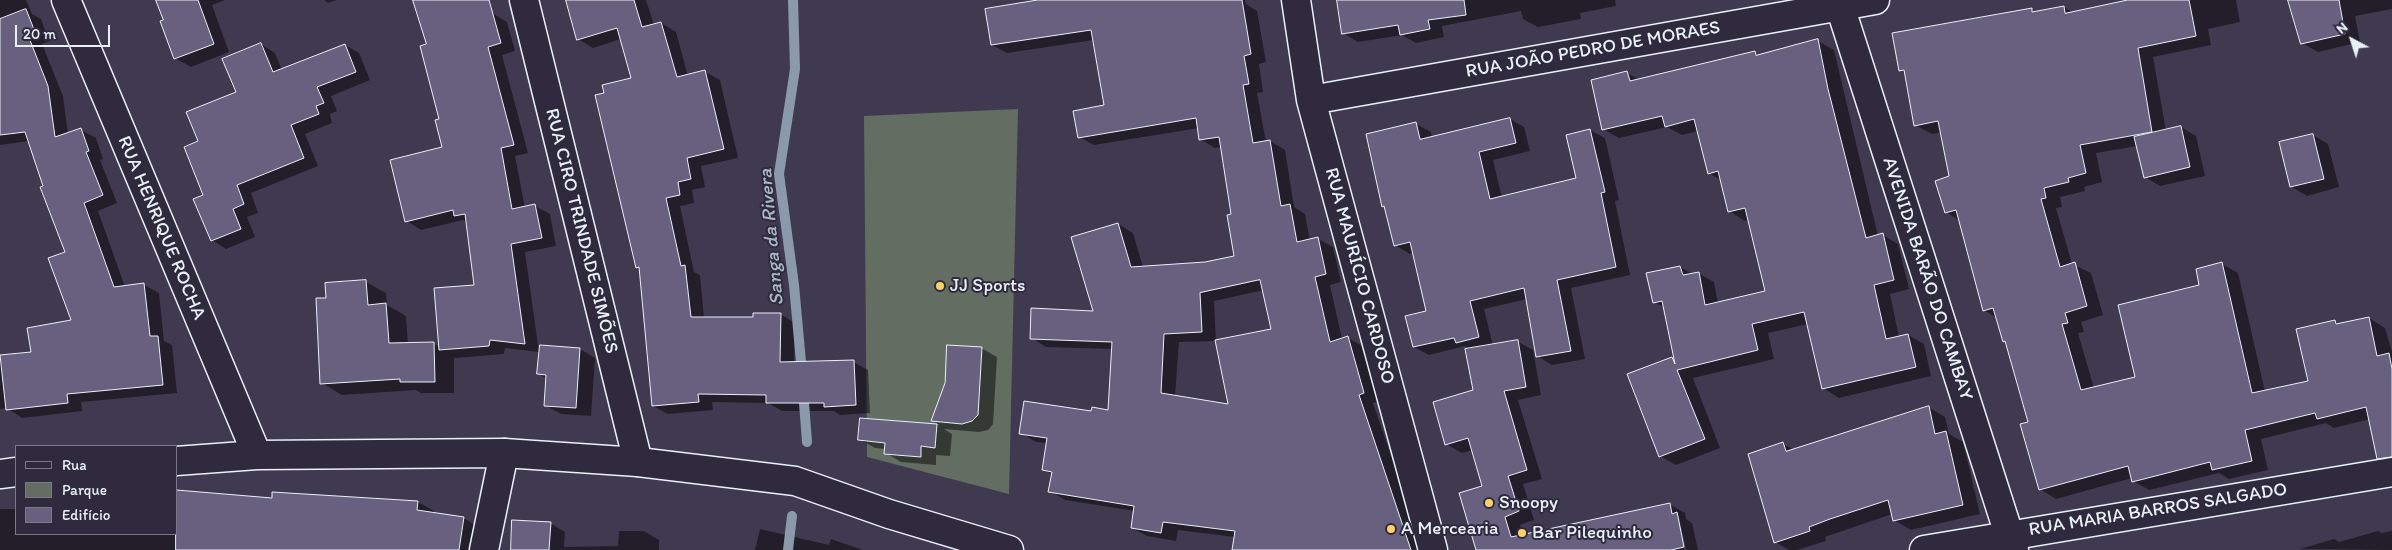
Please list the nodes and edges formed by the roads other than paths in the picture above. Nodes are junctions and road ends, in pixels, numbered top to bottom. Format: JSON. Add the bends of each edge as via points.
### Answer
{"nodes":[{"id":1,"x":66,"y":0,"type":"edge"},
{"id":2,"x":524,"y":0,"type":"edge"},
{"id":3,"x":1296,"y":0,"type":"edge"},
{"id":4,"x":1875,"y":0,"type":"edge"},
{"id":5,"x":1838,"y":4,"type":"edge"},
{"id":6,"x":1311,"y":100,"type":"junction"},
{"id":7,"x":504,"y":453,"type":"junction"},
{"id":8,"x":257,"y":455,"type":"junction"},
{"id":9,"x":178,"y":461,"type":"edge"},
{"id":10,"x":638,"y":462,"type":"junction"},
{"id":11,"x":15,"y":472,"type":"edge"},
{"id":12,"x":2392,"y":472,"type":"edge"},
{"id":13,"x":0,"y":474,"type":"edge"},
{"id":14,"x":2012,"y":542,"type":"edge"},
{"id":15,"x":484,"y":550,"type":"edge"},
{"id":16,"x":1009,"y":550,"type":"edge"},
{"id":17,"x":1433,"y":550,"type":"edge"},
{"id":18,"x":1924,"y":550,"type":"edge"}],
"edges":[{"from":1,"to":8,"type":"street","name":"RUA HENRIQUE ROCHA"},
{"from":2,"to":10,"type":"street","name":"RUA CIRO TRINDADE SIMÕES"},
{"from":3,"to":6,"type":"street","name":"RUA MAURÍCIO CARDOSO"},
{"from":4,"to":5,"type":"street","name":"RUA JOÃO PEDRO DE MORAES"},
{"from":5,"to":6,"type":"street","name":"RUA JOÃO PEDRO DE MORAES"},
{"from":5,"to":14,"type":"street","name":"AVENIDA BARÃO DO CAMBAY"},
{"from":6,"to":17,"type":"street","name":"RUA MAURÍCIO CARDOSO"},
{"from":7,"to":8,"type":"street"},
{"from":7,"to":10,"type":"street"},
{"from":7,"to":15,"type":"street"},
{"from":8,"to":9,"type":"street"},
{"from":10,"to":16,"type":"street","via":[[795,481],[889,514]]},
{"from":11,"to":13,"type":"street"},
{"from":12,"to":14,"type":"street","name":"RUA MARIA BARROS SALGADO"},
{"from":14,"to":18,"type":"street","name":"RUA MARIA BARROS SALGADO"}]}
